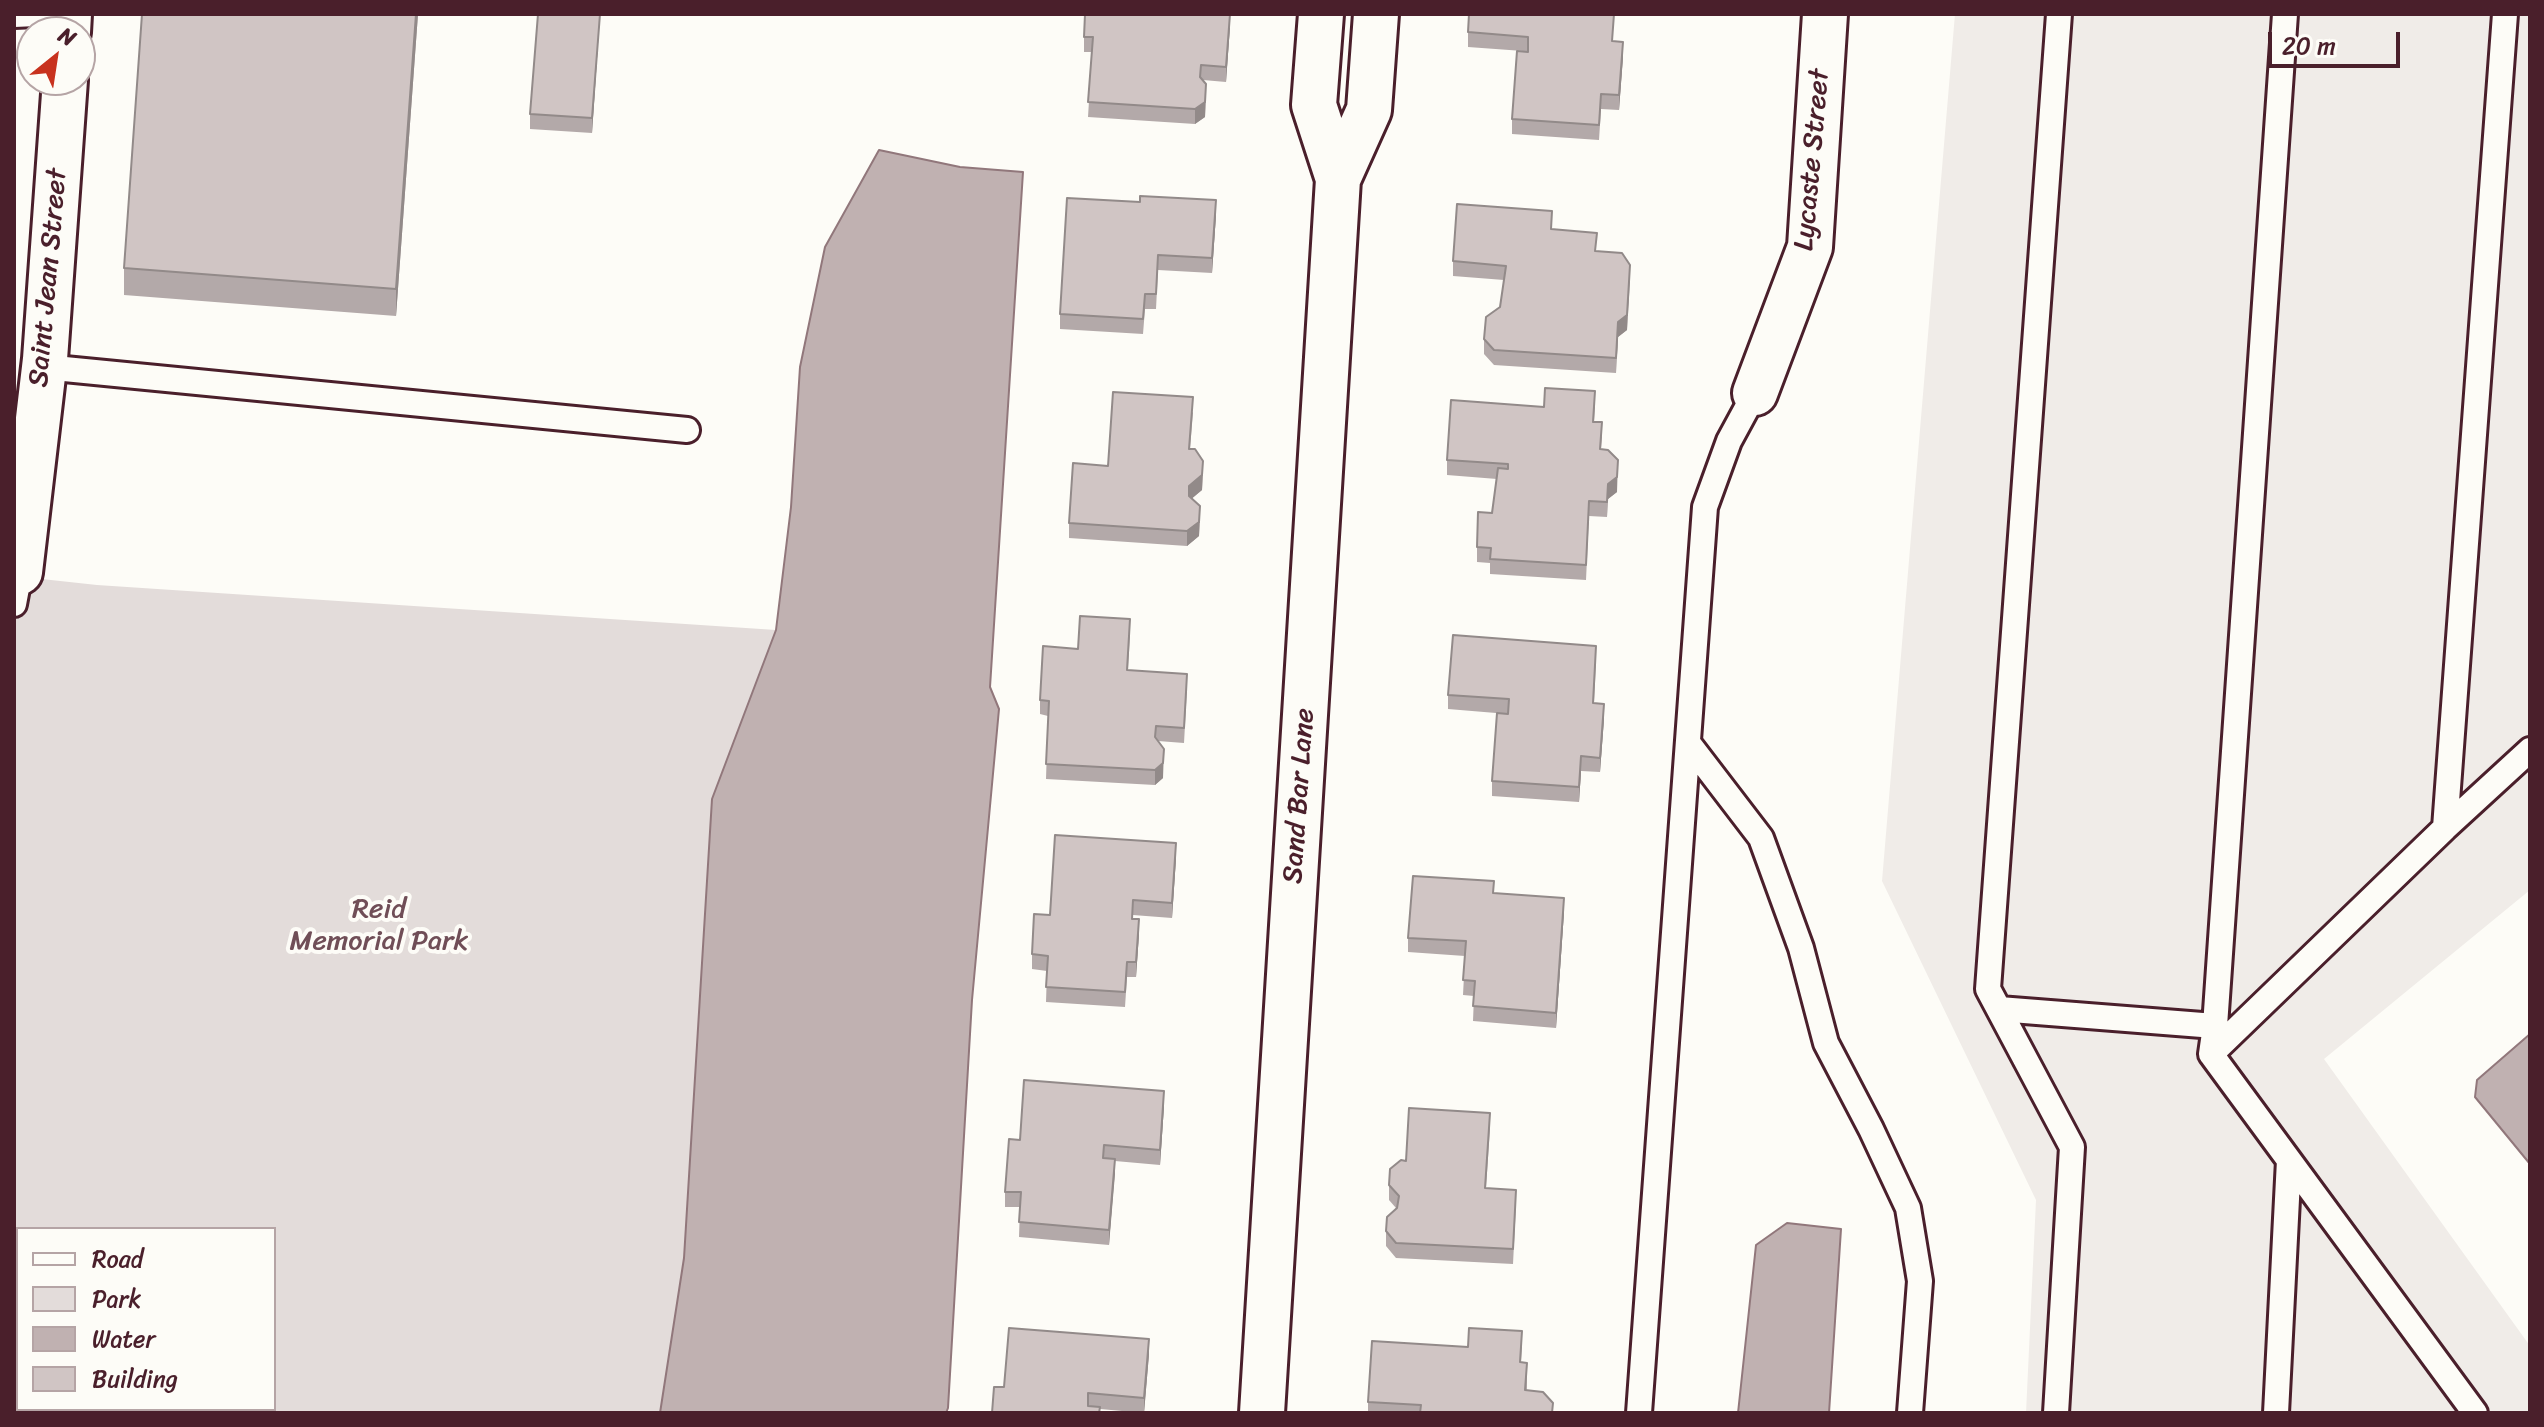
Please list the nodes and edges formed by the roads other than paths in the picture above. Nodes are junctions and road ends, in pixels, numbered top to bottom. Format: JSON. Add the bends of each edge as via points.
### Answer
{"nodes":[{"id":1,"x":36,"y":14,"type":"edge"},
{"id":2,"x":1321,"y":14,"type":"edge"},
{"id":3,"x":1376,"y":14,"type":"edge"},
{"id":4,"x":1825,"y":14,"type":"edge"},
{"id":5,"x":2059,"y":14,"type":"edge"},
{"id":6,"x":2285,"y":14,"type":"edge"},
{"id":7,"x":2505,"y":14,"type":"edge"},
{"id":8,"x":14,"y":15,"type":"edge"},
{"id":9,"x":64,"y":96,"type":"edge"},
{"id":10,"x":1338,"y":179,"type":"junction"},
{"id":11,"x":44,"y":367,"type":"junction"},
{"id":12,"x":1755,"y":393,"type":"joint"},
{"id":13,"x":687,"y":430,"type":"dead end"},
{"id":14,"x":17,"y":588,"type":"edge"},
{"id":15,"x":1689,"y":744,"type":"junction"},
{"id":16,"x":2530,"y":750,"type":"edge"},
{"id":17,"x":2445,"y":828,"type":"junction"},
{"id":18,"x":1999,"y":1009,"type":"junction"},
{"id":19,"x":2215,"y":1026,"type":"junction"},
{"id":20,"x":2211,"y":1054,"type":"junction"},
{"id":21,"x":2289,"y":1160,"type":"junction"},
{"id":22,"x":1262,"y":1413,"type":"edge"},
{"id":23,"x":1639,"y":1413,"type":"edge"},
{"id":24,"x":1910,"y":1413,"type":"edge"},
{"id":25,"x":2056,"y":1413,"type":"edge"},
{"id":26,"x":2276,"y":1413,"type":"edge"},
{"id":27,"x":2475,"y":1413,"type":"edge"}],
"edges":[{"from":1,"to":8,"type":"lane"},
{"from":2,"to":10,"type":"street","name":"Sand Bar Lane","via":[[1314,105]]},
{"from":3,"to":10,"type":"street","name":"Sand Bar Lane","via":[[1369,110]]},
{"from":4,"to":12,"type":"street","name":"Lycaste Street","via":[[1810,247]]},
{"from":5,"to":18,"type":"lane","via":[[1988,989]]},
{"from":6,"to":19,"type":"lane"},
{"from":7,"to":17,"type":"lane"},
{"from":9,"to":11,"type":"street","name":"Saint Jean Street"},
{"from":10,"to":22,"type":"street","name":"Sand Bar Lane"},
{"from":11,"to":13,"type":"lane"},
{"from":11,"to":14,"type":"street","name":"Saint Jean Street"},
{"from":12,"to":15,"type":"lane","via":[[1729,441],[1705,507]]},
{"from":15,"to":23,"type":"lane"},
{"from":15,"to":24,"type":"lane","via":[[1761,838],[1801,948],[1826,1043],[1908,1208],[1920,1281]]},
{"from":16,"to":17,"type":"lane"},
{"from":17,"to":20,"type":"lane"},
{"from":18,"to":19,"type":"lane"},
{"from":18,"to":25,"type":"lane","via":[[2072,1147]]},
{"from":19,"to":20,"type":"lane"},
{"from":20,"to":21,"type":"lane"},
{"from":21,"to":26,"type":"lane"},
{"from":21,"to":27,"type":"lane"}]}
